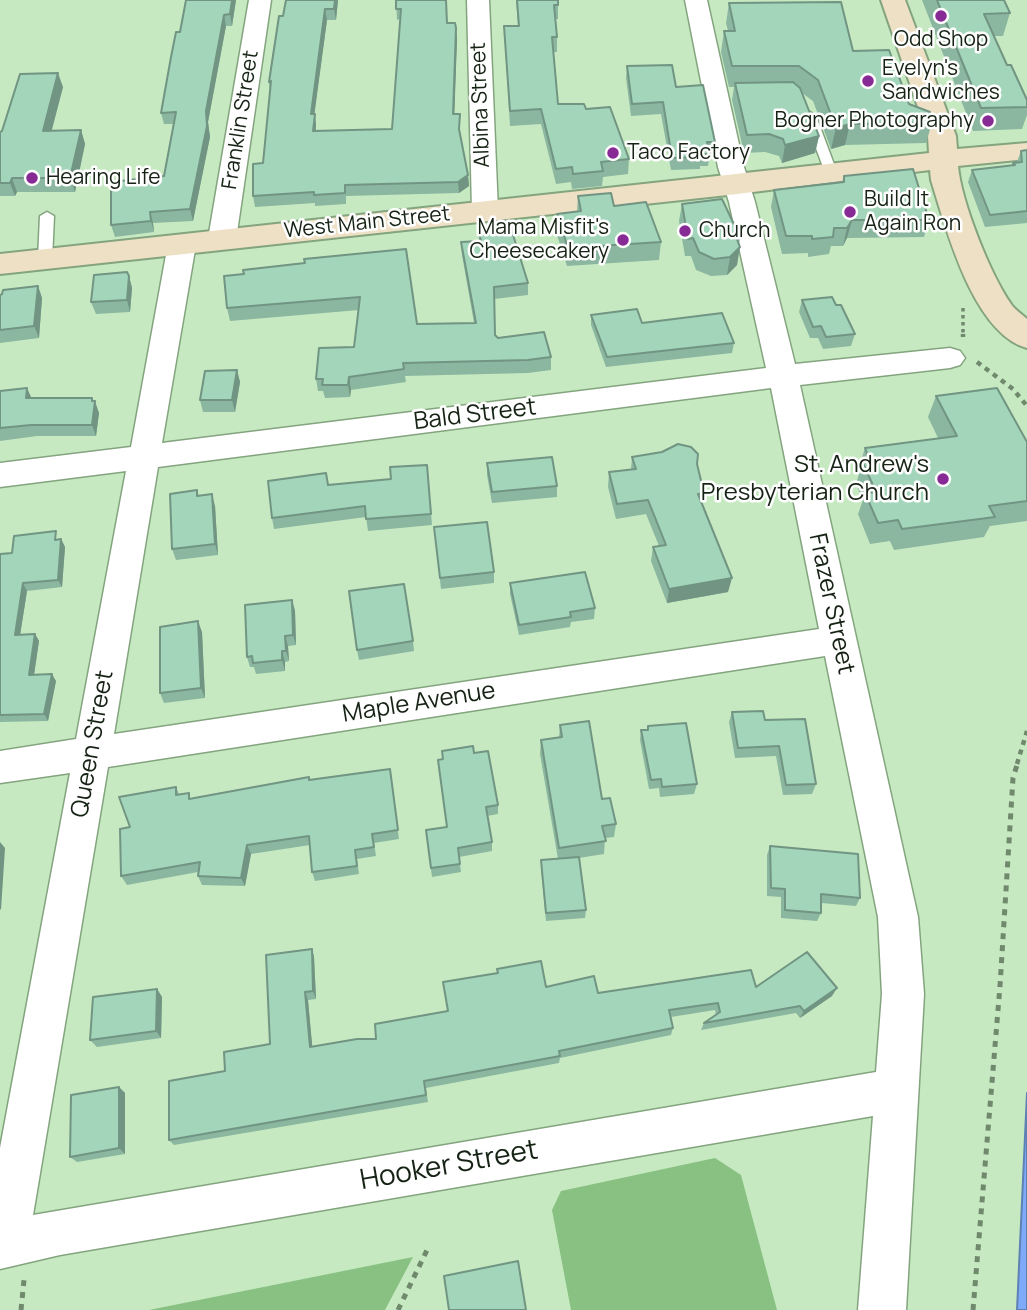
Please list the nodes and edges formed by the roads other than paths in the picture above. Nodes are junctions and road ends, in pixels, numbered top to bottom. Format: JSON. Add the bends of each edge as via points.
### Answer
{"nodes":[{"id":1,"x":260,"y":0,"type":"edge"},
{"id":2,"x":478,"y":0,"type":"edge"},
{"id":3,"x":696,"y":0,"type":"edge"},
{"id":4,"x":893,"y":0,"type":"edge"},
{"id":5,"x":805,"y":102,"type":"edge"},
{"id":6,"x":1027,"y":151,"type":"edge"},
{"id":7,"x":945,"y":171,"type":"junction"},
{"id":8,"x":832,"y":175,"type":"junction"},
{"id":9,"x":737,"y":186,"type":"junction"},
{"id":10,"x":485,"y":211,"type":"junction"},
{"id":11,"x":47,"y":216,"type":"dead end"},
{"id":12,"x":222,"y":239,"type":"junction"},
{"id":13,"x":182,"y":244,"type":"junction"},
{"id":14,"x":45,"y":259,"type":"junction"},
{"id":15,"x":0,"y":264,"type":"edge"},
{"id":16,"x":1027,"y":337,"type":"edge"},
{"id":17,"x":963,"y":354,"type":"road end"},
{"id":18,"x":783,"y":376,"type":"junction"},
{"id":19,"x":144,"y":457,"type":"junction"},
{"id":20,"x":0,"y":475,"type":"edge"},
{"id":21,"x":839,"y":640,"type":"junction"},
{"id":22,"x":92,"y":753,"type":"junction"},
{"id":23,"x":0,"y":767,"type":"edge"},
{"id":24,"x":898,"y":1090,"type":"junction"},
{"id":25,"x":3,"y":1245,"type":"edge"},
{"id":26,"x":882,"y":1310,"type":"edge"}],
"edges":[{"from":1,"to":12,"type":"street","name":"Franklin Street"},
{"from":2,"to":10,"type":"street","name":"Albina Street"},
{"from":3,"to":9,"type":"street","name":"Frazer Street","via":[[722,94]]},
{"from":4,"to":7,"type":"main road","via":[[942,136]]},
{"from":5,"to":8,"type":"lane"},
{"from":6,"to":7,"type":"main road","name":"West Main Street","via":[[980,154]]},
{"from":7,"to":8,"type":"main road","name":"West Main Street"},
{"from":7,"to":16,"type":"main road","via":[[968,248],[989,293],[999,311]]},
{"from":8,"to":9,"type":"main road","name":"West Main Street"},
{"from":9,"to":10,"type":"main road","name":"West Main Street"},
{"from":9,"to":18,"type":"street","name":"Frazer Street"},
{"from":10,"to":12,"type":"main road","name":"West Main Street"},
{"from":11,"to":14,"type":"lane"},
{"from":12,"to":13,"type":"main road","name":"West Main Street"},
{"from":13,"to":14,"type":"main road","name":"West Main Street"},
{"from":13,"to":19,"type":"street","name":"Queen Street"},
{"from":14,"to":15,"type":"main road","name":"West Main Street"},
{"from":17,"to":18,"type":"street","name":"Bald Street"},
{"from":18,"to":19,"type":"street","name":"Bald Street"},
{"from":18,"to":21,"type":"street","name":"Frazer Street"},
{"from":19,"to":20,"type":"street","name":"Bald Street"},
{"from":19,"to":22,"type":"street","name":"Queen Street"},
{"from":21,"to":22,"type":"street","name":"Maple Avenue"},
{"from":21,"to":24,"type":"street","name":"Frazer Street","via":[[898,917],[903,994]]},
{"from":22,"to":23,"type":"street","name":"Maple Avenue"},
{"from":22,"to":25,"type":"street","name":"Queen Street"},
{"from":24,"to":25,"type":"street","name":"Hooker Street"},
{"from":24,"to":26,"type":"street","name":"Frazer Street"}]}
